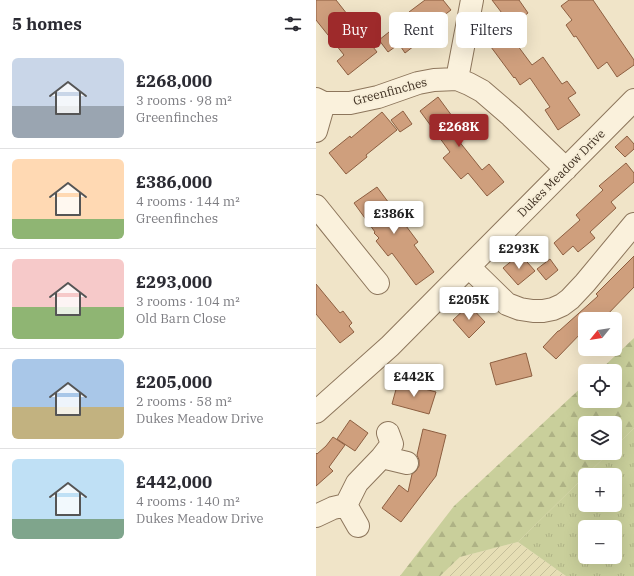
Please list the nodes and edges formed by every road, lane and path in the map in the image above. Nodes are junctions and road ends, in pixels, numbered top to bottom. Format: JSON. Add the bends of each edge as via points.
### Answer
{"nodes":[{"id":1,"x":472,"y":0,"type":"edge"},
{"id":2,"x":457,"y":79,"type":"junction"},
{"id":3,"x":634,"y":100,"type":"edge"},
{"id":4,"x":320,"y":101,"type":"edge"},
{"id":5,"x":316,"y":131,"type":"edge"},
{"id":6,"x":566,"y":169,"type":"junction"},
{"id":7,"x":316,"y":206,"type":"edge"},
{"id":8,"x":634,"y":224,"type":"edge"},
{"id":9,"x":469,"y":267,"type":"junction"},
{"id":10,"x":378,"y":283,"type":"dead end"},
{"id":11,"x":316,"y":412,"type":"edge"},
{"id":12,"x":388,"y":433,"type":"dead end"},
{"id":13,"x":382,"y":457,"type":"junction"},
{"id":14,"x":407,"y":463,"type":"dead end"},
{"id":15,"x":346,"y":505,"type":"junction"},
{"id":16,"x":316,"y":516,"type":"edge"},
{"id":17,"x":358,"y":526,"type":"dead end"}],
"edges":[{"from":1,"to":2,"type":"street"},
{"from":2,"to":4,"type":"street","name":"Greenfinches","via":[[418,83],[378,97],[350,103]]},
{"from":2,"to":6,"type":"street","name":"Greenfinches","via":[[482,91],[512,116]]},
{"from":3,"to":6,"type":"street","name":"Dukes Meadow Drive"},
{"from":4,"to":5,"type":"street","name":"Greenfinches"},
{"from":6,"to":9,"type":"street","name":"Dukes Meadow Drive"},
{"from":7,"to":10,"type":"street"},
{"from":8,"to":9,"type":"street","via":[[570,299],[543,312],[520,309],[507,304]]},
{"from":9,"to":11,"type":"street","name":"Dukes Meadow Drive","via":[[390,346]]},
{"from":12,"to":13,"type":"street","via":[[392,444]]},
{"from":13,"to":14,"type":"street"},
{"from":13,"to":15,"type":"street","via":[[357,483]]},
{"from":15,"to":16,"type":"street"},
{"from":15,"to":17,"type":"street"}]}
